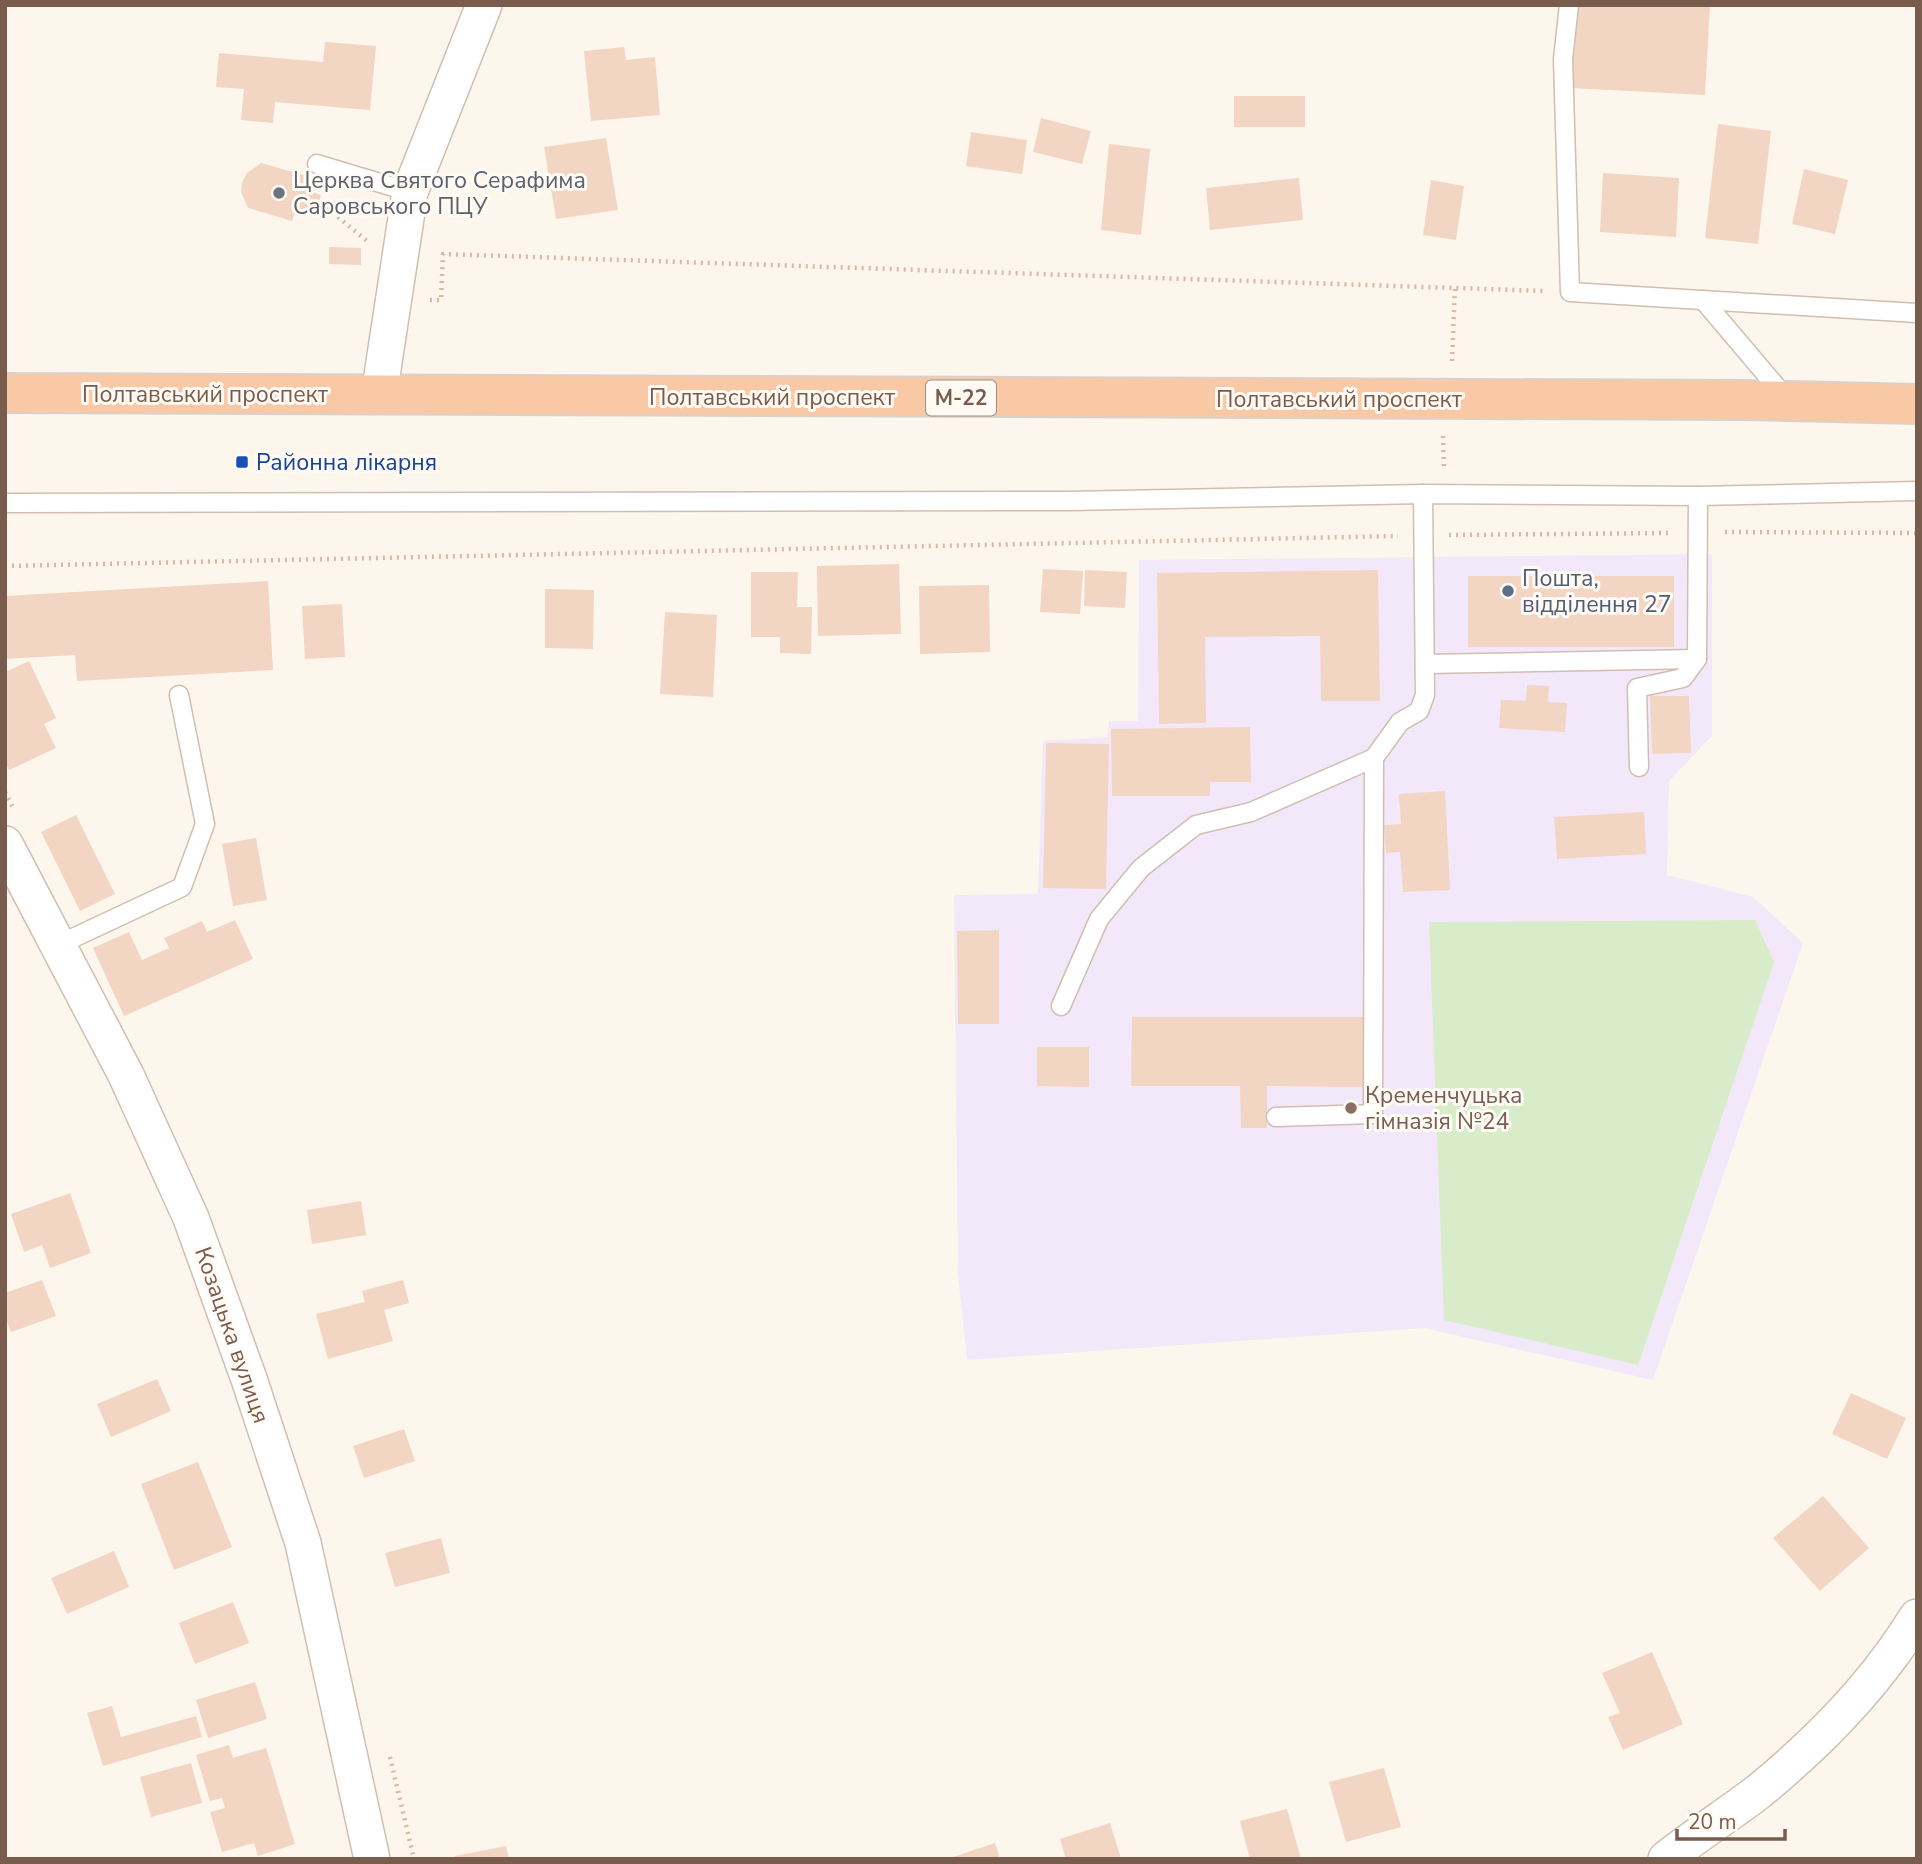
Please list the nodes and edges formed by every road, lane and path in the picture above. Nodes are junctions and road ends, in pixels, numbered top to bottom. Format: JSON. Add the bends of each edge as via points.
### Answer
{"nodes":[{"id":1,"x":484,"y":5,"type":"edge"},
{"id":2,"x":1569,"y":5,"type":"edge"},
{"id":3,"x":317,"y":164,"type":"dead end"},
{"id":4,"x":410,"y":192,"type":"junction"},
{"id":5,"x":327,"y":208,"type":"dead end"},
{"id":6,"x":370,"y":244,"type":"dead end"},
{"id":7,"x":1570,"y":292,"type":"junction"},
{"id":8,"x":394,"y":299,"type":"junction"},
{"id":9,"x":1703,"y":300,"type":"junction"},
{"id":10,"x":1917,"y":313,"type":"edge"},
{"id":11,"x":5,"y":393,"type":"edge"},
{"id":12,"x":379,"y":395,"type":"junction"},
{"id":13,"x":1788,"y":401,"type":"junction"},
{"id":14,"x":1917,"y":404,"type":"edge"},
{"id":15,"x":1917,"y":491,"type":"edge"},
{"id":16,"x":1423,"y":494,"type":"junction"},
{"id":17,"x":1698,"y":496,"type":"junction"},
{"id":18,"x":5,"y":503,"type":"edge"},
{"id":19,"x":1699,"y":532,"type":"junction"},
{"id":20,"x":1917,"y":533,"type":"edge"},
{"id":21,"x":1423,"y":535,"type":"junction"},
{"id":22,"x":5,"y":566,"type":"edge"},
{"id":23,"x":1697,"y":659,"type":"junction"},
{"id":24,"x":1425,"y":664,"type":"junction"},
{"id":25,"x":179,"y":695,"type":"dead end"},
{"id":26,"x":1374,"y":758,"type":"junction"},
{"id":27,"x":1639,"y":767,"type":"dead end"},
{"id":28,"x":10,"y":864,"type":"edge"},
{"id":29,"x":58,"y":945,"type":"junction"},
{"id":30,"x":1061,"y":1006,"type":"dead end"},
{"id":31,"x":1276,"y":1117,"type":"dead end"},
{"id":32,"x":1917,"y":1617,"type":"edge"},
{"id":33,"x":1664,"y":1858,"type":"edge"},
{"id":34,"x":372,"y":1859,"type":"edge"}],
"edges":[{"from":1,"to":4,"type":"street"},
{"from":2,"to":7,"type":"lane","via":[[1563,58]]},
{"from":3,"to":4,"type":"lane"},
{"from":4,"to":8,"type":"street"},
{"from":5,"to":6,"type":"path"},
{"from":7,"to":8,"type":"path","via":[[443,254],[441,300]]},
{"from":7,"to":9,"type":"lane"},
{"from":8,"to":12,"type":"street"},
{"from":9,"to":10,"type":"lane"},
{"from":9,"to":13,"type":"lane"},
{"from":11,"to":12,"type":"highway","name":"Полтавський проспект","number":"М-22"},
{"from":12,"to":13,"type":"highway","name":"Полтавський проспект","number":"М-22"},
{"from":13,"to":14,"type":"highway","name":"Полтавський проспект","number":"М-22"},
{"from":15,"to":17,"type":"lane"},
{"from":16,"to":17,"type":"lane"},
{"from":16,"to":18,"type":"lane","via":[[1055,501]]},
{"from":16,"to":21,"type":"lane"},
{"from":17,"to":19,"type":"lane"},
{"from":19,"to":20,"type":"path"},
{"from":19,"to":21,"type":"path"},
{"from":19,"to":23,"type":"lane"},
{"from":21,"to":22,"type":"path"},
{"from":21,"to":24,"type":"lane"},
{"from":23,"to":24,"type":"lane"},
{"from":23,"to":27,"type":"lane","via":[[1683,678],[1637,688]]},
{"from":24,"to":26,"type":"lane","via":[[1425,695],[1419,711],[1400,722]]},
{"from":25,"to":29,"type":"lane","via":[[205,824],[182,887]]},
{"from":26,"to":30,"type":"lane","via":[[1251,811],[1196,825],[1141,868],[1099,919]]},
{"from":26,"to":31,"type":"lane","via":[[1373,1114]]},
{"from":28,"to":29,"type":"street","name":"Козацька вулиця"},
{"from":29,"to":34,"type":"street","name":"Козацька вулиця","via":[[126,1075],[191,1218],[249,1379],[303,1543]]},
{"from":32,"to":33,"type":"street","via":[[1868,1684],[1825,1732],[1757,1792]]}]}
